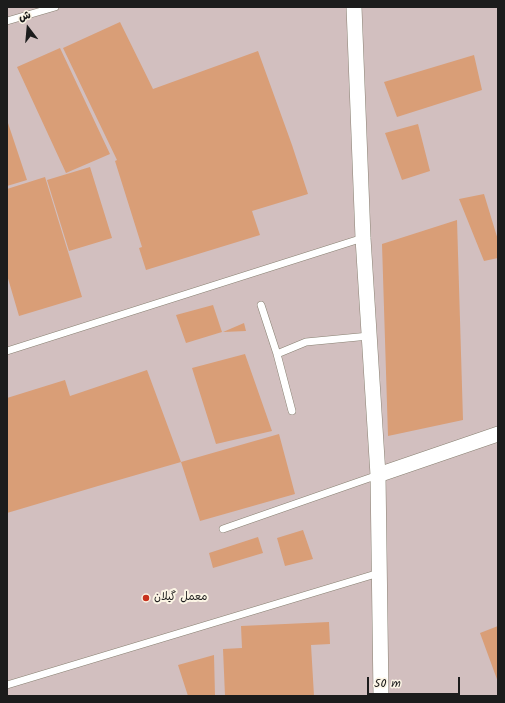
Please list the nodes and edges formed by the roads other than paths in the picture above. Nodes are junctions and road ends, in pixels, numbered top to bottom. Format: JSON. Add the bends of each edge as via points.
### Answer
{"nodes":[{"id":1,"x":55,"y":7,"type":"edge"},
{"id":2,"x":354,"y":7,"type":"edge"},
{"id":3,"x":7,"y":21,"type":"edge"},
{"id":4,"x":363,"y":238,"type":"junction"},
{"id":5,"x":261,"y":305,"type":"dead end"},
{"id":6,"x":369,"y":336,"type":"junction"},
{"id":7,"x":7,"y":351,"type":"edge"},
{"id":8,"x":277,"y":354,"type":"junction"},
{"id":9,"x":292,"y":411,"type":"dead end"},
{"id":10,"x":498,"y":434,"type":"edge"},
{"id":11,"x":378,"y":475,"type":"junction"},
{"id":12,"x":223,"y":529,"type":"dead end"},
{"id":13,"x":379,"y":573,"type":"junction"},
{"id":14,"x":7,"y":685,"type":"edge"},
{"id":15,"x":381,"y":696,"type":"edge"}],
"edges":[{"from":1,"to":3,"type":"lane"},
{"from":2,"to":4,"type":"street"},
{"from":4,"to":6,"type":"street"},
{"from":4,"to":7,"type":"lane"},
{"from":5,"to":8,"type":"lane"},
{"from":6,"to":8,"type":"lane","via":[[306,342]]},
{"from":6,"to":11,"type":"street"},
{"from":8,"to":9,"type":"lane"},
{"from":10,"to":11,"type":"street"},
{"from":11,"to":12,"type":"lane"},
{"from":11,"to":13,"type":"street"},
{"from":13,"to":14,"type":"lane"},
{"from":13,"to":15,"type":"street"}]}
